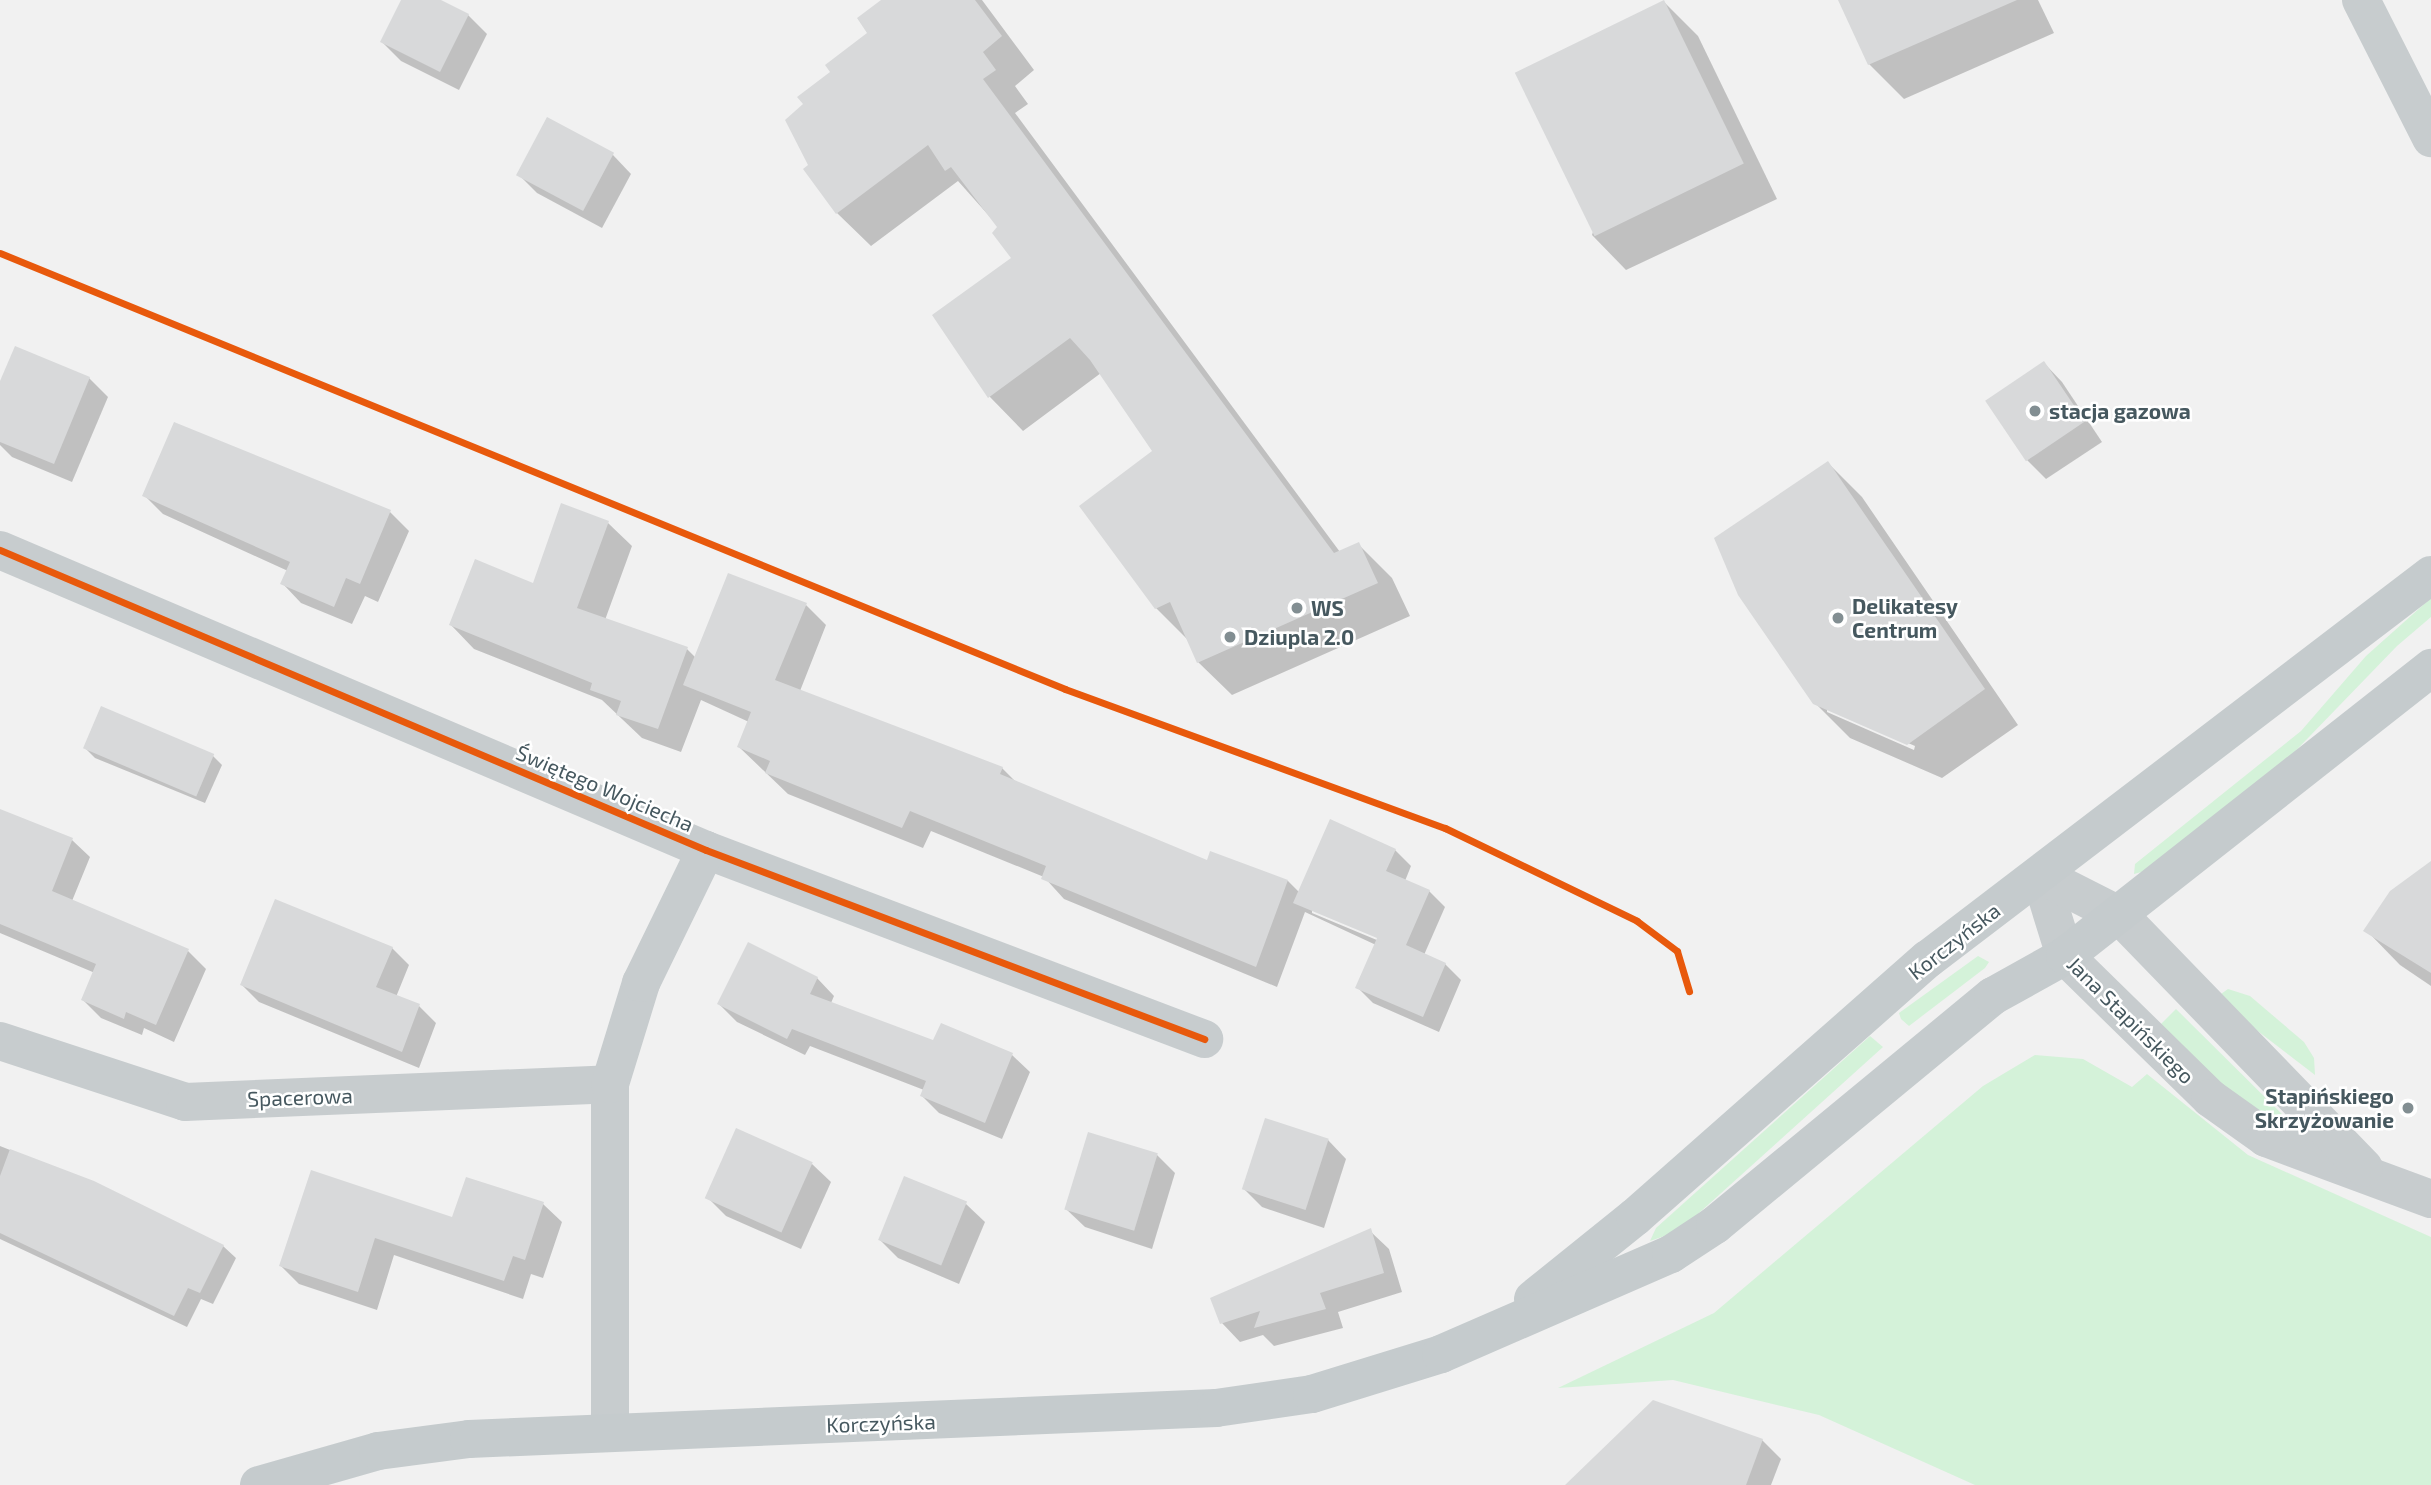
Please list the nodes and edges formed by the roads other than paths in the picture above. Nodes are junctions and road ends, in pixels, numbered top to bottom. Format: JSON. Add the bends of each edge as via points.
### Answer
{"nodes":[{"id":1,"x":2361,"y":0,"type":"edge"},
{"id":2,"x":2431,"y":138,"type":"edge"},
{"id":3,"x":0,"y":550,"type":"edge"},
{"id":4,"x":2431,"y":575,"type":"edge"},
{"id":5,"x":2431,"y":668,"type":"edge"},
{"id":6,"x":706,"y":850,"type":"junction"},
{"id":7,"x":2040,"y":874,"type":"junction"},
{"id":8,"x":2119,"y":915,"type":"junction"},
{"id":9,"x":2065,"y":956,"type":"junction"},
{"id":10,"x":1204,"y":1039,"type":"dead end"},
{"id":11,"x":0,"y":1041,"type":"edge"},
{"id":12,"x":610,"y":1084,"type":"junction"},
{"id":13,"x":2368,"y":1172,"type":"junction"},
{"id":14,"x":2431,"y":1199,"type":"edge"},
{"id":15,"x":1496,"y":1329,"type":"junction"},
{"id":16,"x":610,"y":1431,"type":"junction"},
{"id":17,"x":259,"y":1485,"type":"edge"}],
"edges":[{"from":1,"to":2,"type":"street"},
{"from":3,"to":6,"type":"street","name":"Świętego Wojciecha"},
{"from":4,"to":7,"type":"main road","name":"Korczyńska"},
{"from":5,"to":8,"type":"main road","name":"Korczyńska"},
{"from":6,"to":10,"type":"street","name":"Świętego Wojciecha"},
{"from":6,"to":12,"type":"street","via":[[641,983]]},
{"from":7,"to":8,"type":"street","name":"Jana Stapińskiego"},
{"from":7,"to":9,"type":"street","name":"Jana Stapińskiego"},
{"from":7,"to":15,"type":"main road","name":"Korczyńska","via":[[1928,959],[1635,1217]]},
{"from":8,"to":9,"type":"main road","name":"Korczyńska"},
{"from":8,"to":13,"type":"street","name":"Jana Stapińskiego"},
{"from":9,"to":13,"type":"street","name":"Jana Stapińskiego","via":[[2133,1027],[2236,1119],[2266,1138]]},
{"from":9,"to":15,"type":"main road","name":"Korczyńska","via":[[1993,996],[1715,1225],[1671,1254]]},
{"from":11,"to":12,"type":"street","name":"Spacerowa","via":[[185,1101]]},
{"from":12,"to":16,"type":"street"},
{"from":13,"to":14,"type":"street","name":"Jana Stapińskiego"},
{"from":15,"to":16,"type":"main road","name":"Korczyńska","via":[[1441,1354],[1358,1382],[1229,1406],[1104,1416]]},
{"from":16,"to":17,"type":"main road","name":"Korczyńska","via":[[411,1445],[339,1459]]}]}
